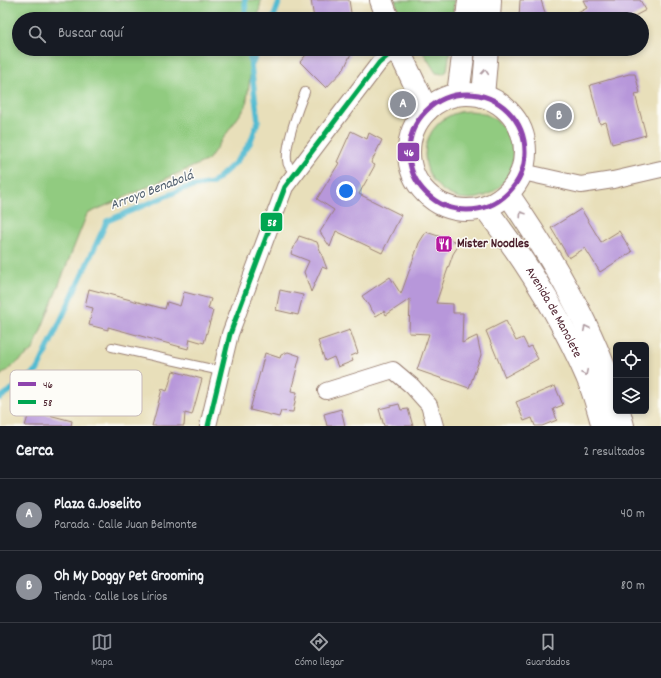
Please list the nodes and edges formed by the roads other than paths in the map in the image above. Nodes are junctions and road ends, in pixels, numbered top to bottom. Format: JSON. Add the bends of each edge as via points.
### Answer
{"nodes":[{"id":1,"x":381,"y":0,"type":"edge"},
{"id":2,"x":469,"y":0,"type":"edge"},
{"id":3,"x":490,"y":0,"type":"edge"},
{"id":4,"x":385,"y":12,"type":"edge"},
{"id":5,"x":468,"y":12,"type":"edge"},
{"id":6,"x":489,"y":12,"type":"edge"},
{"id":7,"x":388,"y":56,"type":"edge"},
{"id":8,"x":400,"y":56,"type":"edge"},
{"id":9,"x":463,"y":56,"type":"edge"},
{"id":10,"x":486,"y":56,"type":"edge"},
{"id":11,"x":305,"y":92,"type":"dead end"},
{"id":12,"x":458,"y":94,"type":"junction"},
{"id":13,"x":483,"y":96,"type":"junction"},
{"id":14,"x":427,"y":110,"type":"junction"},
{"id":15,"x":661,"y":169,"type":"edge"},
{"id":16,"x":523,"y":172,"type":"junction"},
{"id":17,"x":295,"y":173,"type":"junction"},
{"id":18,"x":508,"y":194,"type":"junction"},
{"id":19,"x":486,"y":208,"type":"junction"},
{"id":20,"x":112,"y":347,"type":"dead end"},
{"id":21,"x":221,"y":371,"type":"junction"},
{"id":22,"x":326,"y":391,"type":"dead end"},
{"id":23,"x":613,"y":392,"type":"edge"},
{"id":24,"x":619,"y":414,"type":"edge"},
{"id":25,"x":208,"y":426,"type":"edge"},
{"id":26,"x":435,"y":426,"type":"edge"},
{"id":27,"x":603,"y":426,"type":"edge"},
{"id":28,"x":623,"y":426,"type":"edge"}],
"edges":[{"from":1,"to":4,"type":"main road"},
{"from":2,"to":5,"type":"main road"},
{"from":3,"to":6,"type":"main road"},
{"from":7,"to":17,"type":"street","via":[[379,63]]},
{"from":8,"to":14,"type":"main road"},
{"from":9,"to":12,"type":"main road"},
{"from":13,"to":10,"type":"main road","one_way":true},
{"from":11,"to":17,"type":"lane","via":[[295,117],[287,157],[290,168]]},
{"from":12,"to":13,"type":"main road"},
{"from":12,"to":14,"type":"main road","via":[[441,99]]},
{"from":13,"to":16,"type":"main road","via":[[500,104],[514,117],[523,134],[526,153]]},
{"from":14,"to":19,"type":"main road","via":[[415,126],[409,144],[410,164],[417,182],[430,197],[447,207],[466,211]]},
{"from":15,"to":16,"type":"street","via":[[581,185]]},
{"from":16,"to":18,"type":"main road"},
{"from":17,"to":21,"type":"street","via":[[282,194],[230,334]]},
{"from":18,"to":19,"type":"main road"},
{"from":23,"to":18,"type":"main road","name":"Avenida de Manolete","one_way":true,"via":[[606,368],[572,299],[527,221]]},
{"from":19,"to":27,"type":"main road","name":"Avenida de Manolete","one_way":true,"via":[[507,236],[553,309],[588,378]]},
{"from":20,"to":21,"type":"lane"},
{"from":21,"to":25,"type":"street"},
{"from":22,"to":26,"type":"street","via":[[393,370],[429,405]]},
{"from":24,"to":28,"type":"main road"}]}
